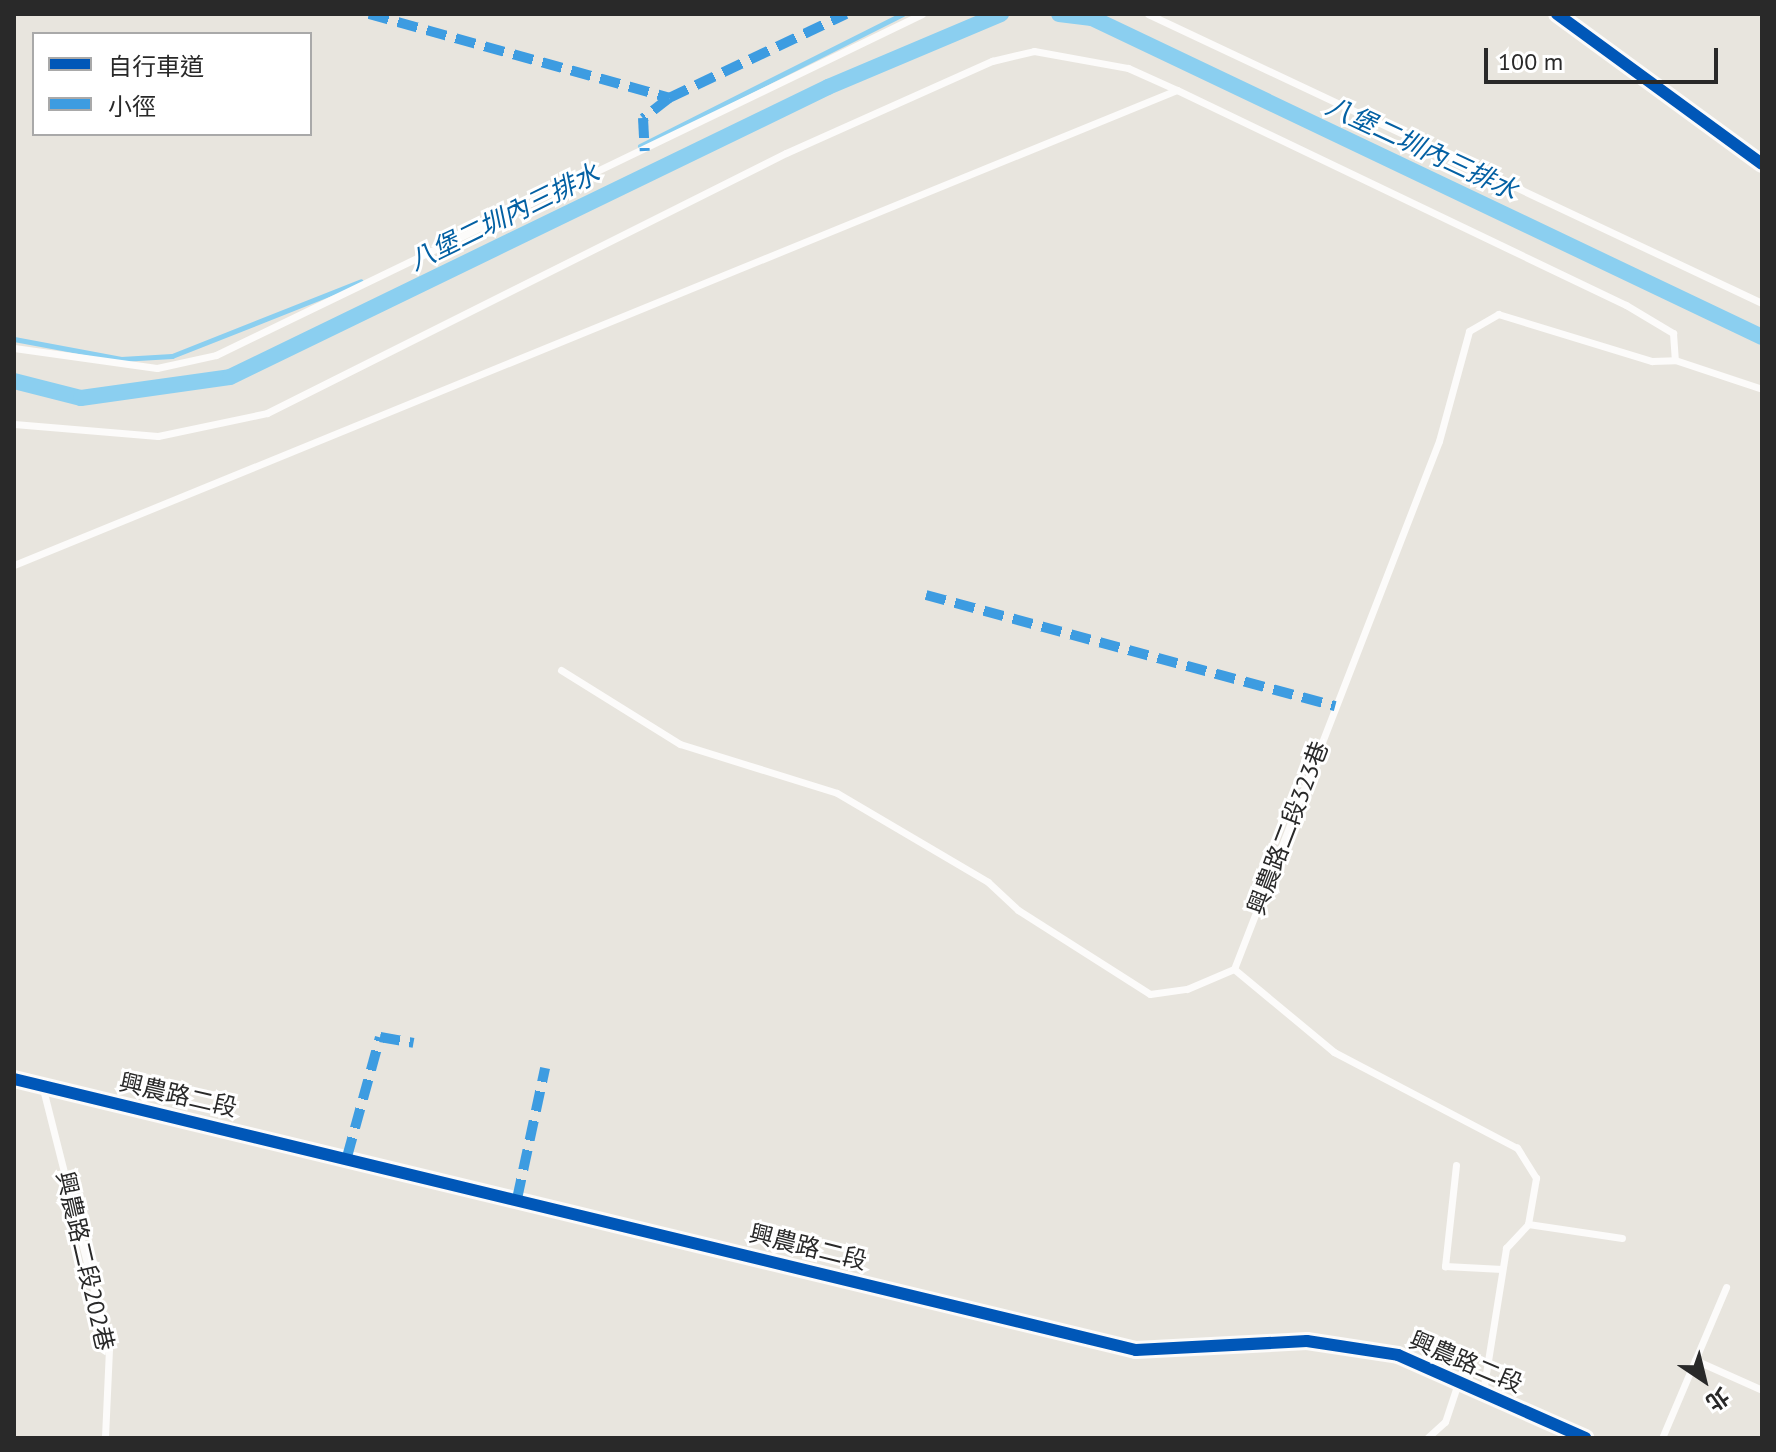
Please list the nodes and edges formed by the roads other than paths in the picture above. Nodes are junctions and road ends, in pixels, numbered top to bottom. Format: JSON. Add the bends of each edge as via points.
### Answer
{"nodes":[{"id":1,"x":922,"y":14,"type":"edge"},
{"id":2,"x":1148,"y":14,"type":"edge"},
{"id":3,"x":1557,"y":14,"type":"edge"},
{"id":4,"x":1177,"y":90,"type":"junction"},
{"id":5,"x":1762,"y":164,"type":"edge"},
{"id":6,"x":1762,"y":303,"type":"edge"},
{"id":7,"x":14,"y":348,"type":"edge"},
{"id":8,"x":1675,"y":360,"type":"junction"},
{"id":9,"x":1762,"y":389,"type":"edge"},
{"id":10,"x":14,"y":424,"type":"edge"},
{"id":11,"x":14,"y":565,"type":"edge"},
{"id":12,"x":561,"y":670,"type":"dead end"},
{"id":13,"x":1234,"y":969,"type":"junction"},
{"id":14,"x":14,"y":1079,"type":"edge"},
{"id":15,"x":42,"y":1086,"type":"junction"},
{"id":16,"x":1456,"y":1165,"type":"dead end"},
{"id":17,"x":1528,"y":1224,"type":"junction"},
{"id":18,"x":1622,"y":1238,"type":"dead end"},
{"id":19,"x":1502,"y":1269,"type":"junction"},
{"id":20,"x":1726,"y":1287,"type":"dead end"},
{"id":21,"x":1695,"y":1360,"type":"junction"},
{"id":22,"x":1459,"y":1381,"type":"junction"},
{"id":23,"x":1762,"y":1390,"type":"edge"},
{"id":24,"x":1483,"y":1392,"type":"junction"},
{"id":25,"x":105,"y":1438,"type":"edge"},
{"id":26,"x":1427,"y":1438,"type":"edge"},
{"id":27,"x":1585,"y":1438,"type":"edge"},
{"id":28,"x":1662,"y":1438,"type":"edge"}],
"edges":[{"from":1,"to":7,"type":"lane","via":[[216,355],[144,367]]},
{"from":2,"to":6,"type":"lane"},
{"from":3,"to":5,"type":"street"},
{"from":4,"to":8,"type":"lane","via":[[1626,305],[1673,333]]},
{"from":4,"to":10,"type":"lane","via":[[1082,56],[1034,51],[992,61],[786,153],[267,413],[158,436]]},
{"from":4,"to":11,"type":"lane"},
{"from":8,"to":9,"type":"lane","name":"興農路二段323巷"},
{"from":8,"to":13,"type":"lane","name":"興農路二段323巷","via":[[1652,361],[1498,314],[1469,331],[1439,441]]},
{"from":12,"to":13,"type":"lane","via":[[680,744],[837,793],[988,882],[1018,910],[1150,994],[1187,989]]},
{"from":13,"to":17,"type":"lane","via":[[1334,1052],[1517,1148],[1536,1178]]},
{"from":14,"to":15,"type":"street","name":"興農路二段"},
{"from":15,"to":22,"type":"street","name":"興農路二段","via":[[1136,1350],[1307,1341],[1398,1355]]},
{"from":15,"to":25,"type":"lane","name":"興農路二段202巷","via":[[109,1349]]},
{"from":16,"to":19,"type":"lane","via":[[1445,1266]]},
{"from":17,"to":18,"type":"lane"},
{"from":17,"to":19,"type":"lane","via":[[1506,1248]]},
{"from":19,"to":24,"type":"lane"},
{"from":20,"to":21,"type":"lane"},
{"from":21,"to":23,"type":"lane"},
{"from":21,"to":28,"type":"lane"},
{"from":22,"to":24,"type":"street","name":"興農路二段"},
{"from":22,"to":26,"type":"lane","via":[[1445,1422]]},
{"from":24,"to":27,"type":"street","name":"興農路二段"}]}
